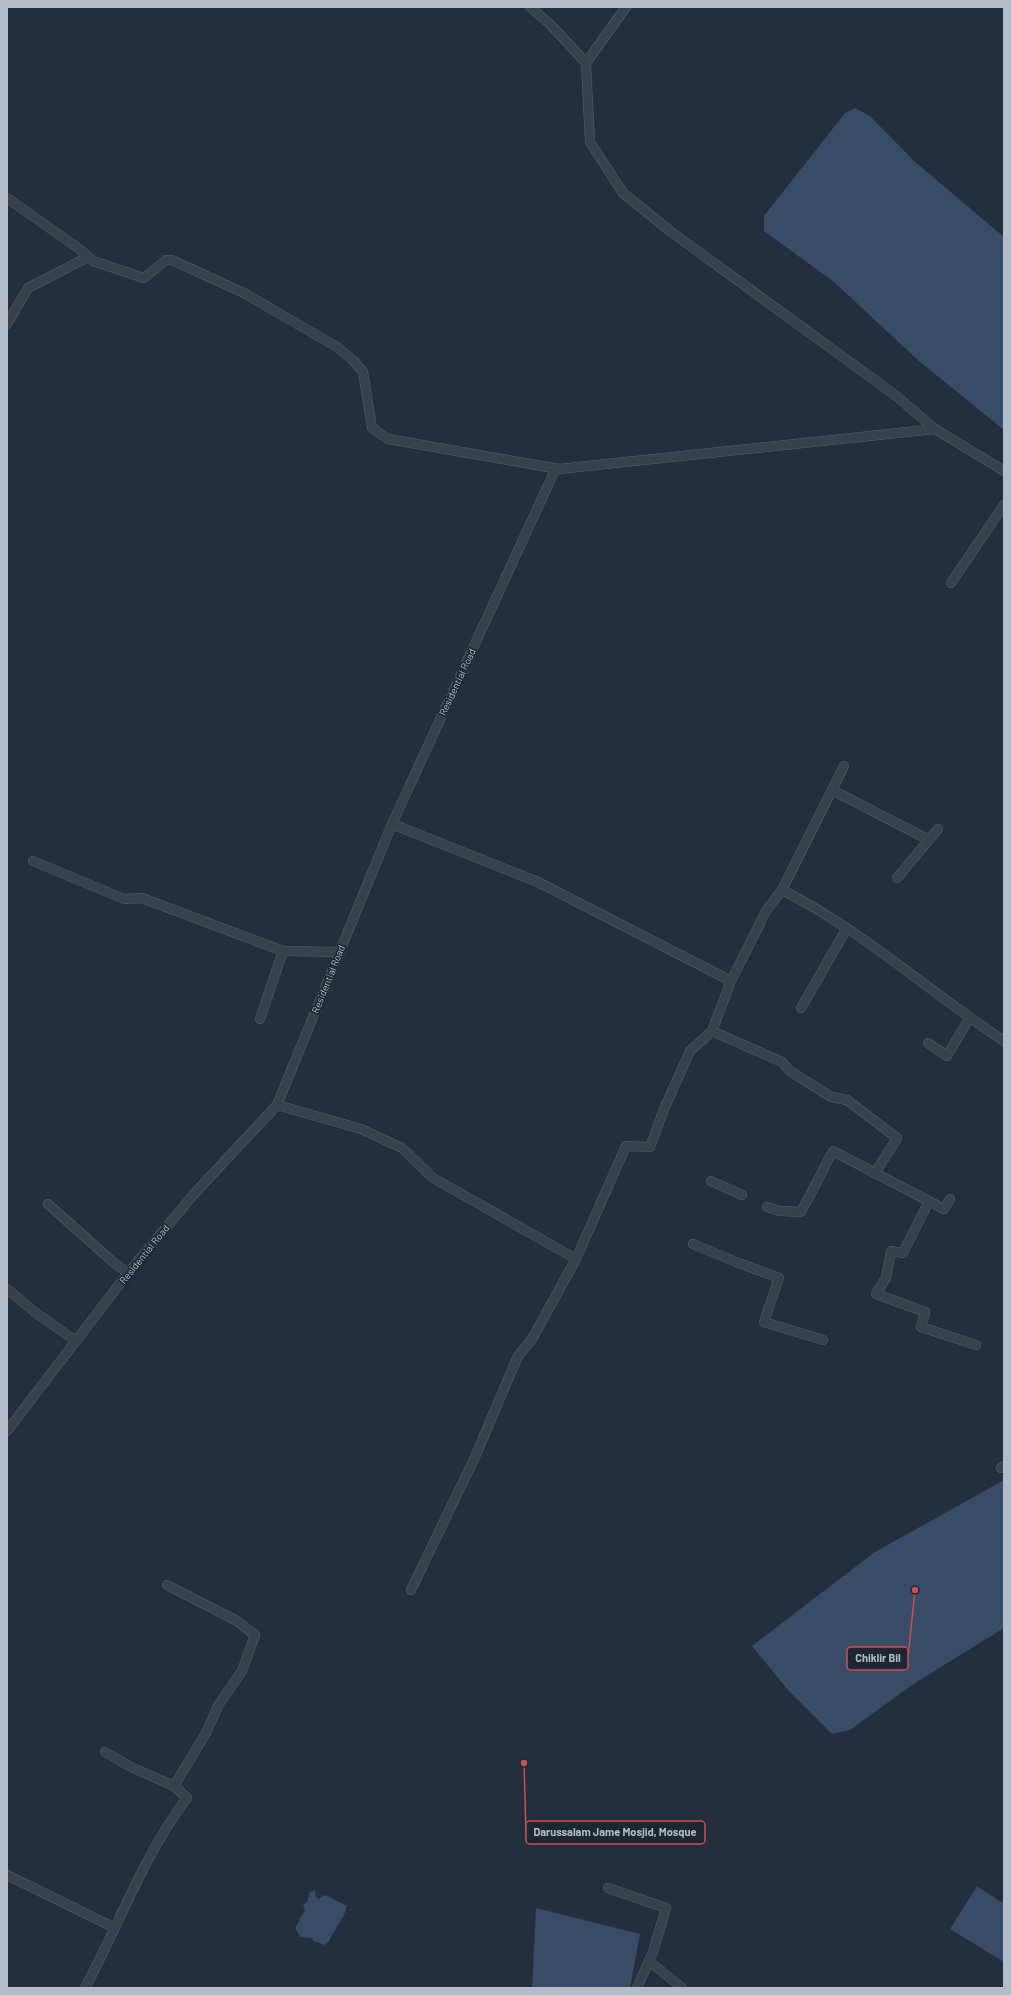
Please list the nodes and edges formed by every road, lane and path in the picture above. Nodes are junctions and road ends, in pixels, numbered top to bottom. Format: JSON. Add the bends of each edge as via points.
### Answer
{"nodes":[{"id":1,"x":530,"y":7,"type":"edge"},
{"id":2,"x":626,"y":7,"type":"edge"},
{"id":3,"x":586,"y":64,"type":"junction"},
{"id":4,"x":7,"y":198,"type":"edge"},
{"id":5,"x":88,"y":257,"type":"junction"},
{"id":6,"x":7,"y":324,"type":"edge"},
{"id":7,"x":935,"y":430,"type":"junction"},
{"id":8,"x":556,"y":468,"type":"junction"},
{"id":9,"x":1004,"y":471,"type":"edge"},
{"id":10,"x":1004,"y":505,"type":"edge"},
{"id":11,"x":951,"y":583,"type":"dead end"},
{"id":12,"x":844,"y":766,"type":"dead end"},
{"id":13,"x":832,"y":790,"type":"junction"},
{"id":14,"x":392,"y":824,"type":"junction"},
{"id":15,"x":938,"y":829,"type":"dead end"},
{"id":16,"x":929,"y":840,"type":"junction"},
{"id":17,"x":33,"y":861,"type":"dead end"},
{"id":18,"x":897,"y":878,"type":"dead end"},
{"id":19,"x":782,"y":890,"type":"junction"},
{"id":20,"x":847,"y":928,"type":"junction"},
{"id":21,"x":283,"y":951,"type":"junction"},
{"id":22,"x":340,"y":952,"type":"junction"},
{"id":23,"x":731,"y":981,"type":"junction"},
{"id":24,"x":801,"y":1008,"type":"dead end"},
{"id":25,"x":260,"y":1018,"type":"dead end"},
{"id":26,"x":970,"y":1019,"type":"junction"},
{"id":27,"x":712,"y":1031,"type":"junction"},
{"id":28,"x":1004,"y":1041,"type":"edge"},
{"id":29,"x":928,"y":1044,"type":"dead end"},
{"id":30,"x":277,"y":1105,"type":"junction"},
{"id":31,"x":875,"y":1172,"type":"junction"},
{"id":32,"x":711,"y":1181,"type":"dead end"},
{"id":33,"x":742,"y":1195,"type":"dead end"},
{"id":34,"x":950,"y":1199,"type":"dead end"},
{"id":35,"x":929,"y":1201,"type":"junction"},
{"id":36,"x":48,"y":1204,"type":"dead end"},
{"id":37,"x":767,"y":1207,"type":"dead end"},
{"id":38,"x":693,"y":1244,"type":"dead end"},
{"id":39,"x":576,"y":1259,"type":"junction"},
{"id":40,"x":128,"y":1273,"type":"junction"},
{"id":41,"x":7,"y":1289,"type":"edge"},
{"id":42,"x":823,"y":1340,"type":"dead end"},
{"id":43,"x":76,"y":1341,"type":"junction"},
{"id":44,"x":976,"y":1345,"type":"dead end"},
{"id":45,"x":7,"y":1431,"type":"edge"},
{"id":46,"x":167,"y":1585,"type":"dead end"},
{"id":47,"x":411,"y":1590,"type":"dead end"},
{"id":48,"x":105,"y":1752,"type":"dead end"},
{"id":49,"x":174,"y":1786,"type":"junction"},
{"id":50,"x":7,"y":1875,"type":"edge"},
{"id":51,"x":608,"y":1888,"type":"dead end"},
{"id":52,"x":115,"y":1928,"type":"junction"},
{"id":53,"x":649,"y":1961,"type":"junction"},
{"id":54,"x":85,"y":1988,"type":"edge"},
{"id":55,"x":637,"y":1988,"type":"edge"},
{"id":56,"x":682,"y":1988,"type":"edge"}],
"edges":[{"from":1,"to":3,"type":"street","via":[[550,24]]},
{"from":2,"to":3,"type":"street"},
{"from":3,"to":7,"type":"street","via":[[590,142],[623,193],[670,231],[895,395]]},
{"from":4,"to":5,"type":"street"},
{"from":5,"to":6,"type":"street","via":[[28,288]]},
{"from":5,"to":8,"type":"street","via":[[144,278],[166,260],[172,260],[244,293],[337,348],[363,372],[372,428],[388,439]]},
{"from":7,"to":8,"type":"street"},
{"from":7,"to":9,"type":"street"},
{"from":8,"to":14,"type":"street","name":"Residential Road"},
{"from":10,"to":11,"type":"street"},
{"from":12,"to":13,"type":"street"},
{"from":13,"to":16,"type":"street"},
{"from":13,"to":19,"type":"street"},
{"from":14,"to":22,"type":"street","name":"Residential Road"},
{"from":14,"to":23,"type":"street","via":[[538,882]]},
{"from":15,"to":16,"type":"street"},
{"from":16,"to":18,"type":"street"},
{"from":17,"to":21,"type":"street","via":[[124,899],[142,898]]},
{"from":19,"to":20,"type":"street"},
{"from":19,"to":23,"type":"street","via":[[766,912]]},
{"from":20,"to":24,"type":"street"},
{"from":20,"to":26,"type":"street"},
{"from":21,"to":22,"type":"street"},
{"from":21,"to":25,"type":"street"},
{"from":22,"to":30,"type":"street","name":"Residential Road"},
{"from":23,"to":27,"type":"street"},
{"from":26,"to":28,"type":"street"},
{"from":26,"to":29,"type":"street","via":[[947,1056]]},
{"from":27,"to":31,"type":"street","via":[[782,1062],[790,1071],[831,1097],[847,1100],[897,1138]]},
{"from":27,"to":39,"type":"street","via":[[690,1051],[650,1147],[626,1146]]},
{"from":30,"to":39,"type":"street","via":[[361,1129],[402,1148],[432,1178]]},
{"from":30,"to":40,"type":"street","name":"Residential Road","via":[[194,1194]]},
{"from":31,"to":35,"type":"street"},
{"from":31,"to":37,"type":"street","via":[[833,1151],[801,1212],[780,1211]]},
{"from":32,"to":33,"type":"street"},
{"from":34,"to":35,"type":"street","via":[[944,1209]]},
{"from":35,"to":44,"type":"street","via":[[903,1253],[891,1251],[886,1278],[876,1294],[925,1312],[921,1327]]},
{"from":36,"to":40,"type":"street"},
{"from":38,"to":42,"type":"street","via":[[779,1278],[764,1322]]},
{"from":39,"to":47,"type":"street","via":[[532,1339],[518,1356],[468,1471]]},
{"from":40,"to":43,"type":"street","name":"Residential Road"},
{"from":41,"to":43,"type":"street"},
{"from":43,"to":45,"type":"street","name":"Residential Road"},
{"from":46,"to":49,"type":"street","via":[[237,1621],[255,1635],[242,1671],[219,1704],[206,1733]]},
{"from":48,"to":49,"type":"street"},
{"from":49,"to":52,"type":"street","via":[[187,1798],[151,1852]]},
{"from":50,"to":52,"type":"street"},
{"from":51,"to":53,"type":"street","via":[[666,1908]]},
{"from":52,"to":54,"type":"street"},
{"from":53,"to":55,"type":"street"},
{"from":53,"to":56,"type":"street"}]}
